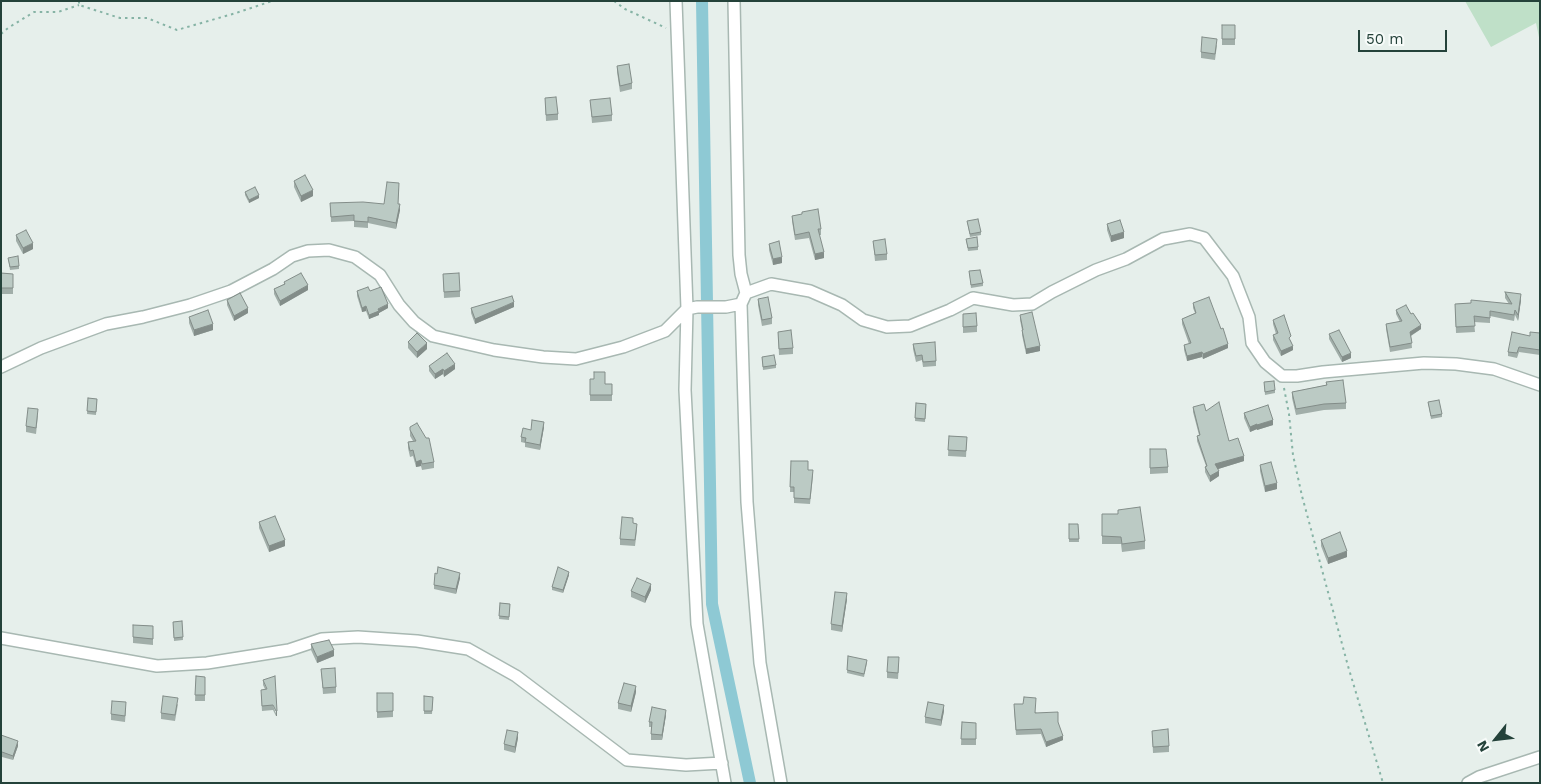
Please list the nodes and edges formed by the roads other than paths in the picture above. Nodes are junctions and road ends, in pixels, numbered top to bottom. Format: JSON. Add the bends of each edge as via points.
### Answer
{"nodes":[{"id":1,"x":676,"y":1,"type":"edge"},
{"id":2,"x":734,"y":1,"type":"edge"},
{"id":3,"x":743,"y":298,"type":"junction"},
{"id":4,"x":687,"y":309,"type":"junction"},
{"id":5,"x":1,"y":367,"type":"edge"},
{"id":6,"x":1540,"y":385,"type":"edge"},
{"id":7,"x":1,"y":638,"type":"edge"},
{"id":8,"x":1540,"y":757,"type":"edge"},
{"id":9,"x":722,"y":763,"type":"junction"},
{"id":10,"x":725,"y":783,"type":"edge"},
{"id":11,"x":781,"y":783,"type":"edge"},
{"id":12,"x":1468,"y":783,"type":"edge"}],
"edges":[{"from":1,"to":4,"type":"street"},
{"from":2,"to":3,"type":"street","via":[[739,255]]},
{"from":3,"to":4,"type":"street","via":[[726,307]]},
{"from":3,"to":6,"type":"street","via":[[771,284],[810,291],[842,305],[862,320],[887,327],[910,326],[973,298],[1032,304],[1163,239],[1190,234],[1204,238],[1233,276],[1248,317],[1252,343],[1265,362],[1282,376],[1424,363],[1456,364],[1494,369]]},
{"from":3,"to":11,"type":"street","via":[[747,502],[760,663]]},
{"from":4,"to":5,"type":"street","via":[[665,331],[623,347],[576,359],[494,350],[433,336],[399,305],[380,275],[355,257],[330,250],[308,251],[292,256],[231,291],[190,305],[106,324]]},
{"from":4,"to":9,"type":"street","via":[[685,390],[697,624]]},
{"from":7,"to":9,"type":"street","via":[[156,666],[207,662],[289,650],[322,639],[358,637],[468,649],[516,676],[627,760],[686,765]]},
{"from":8,"to":12,"type":"street"},
{"from":9,"to":10,"type":"street"}]}
